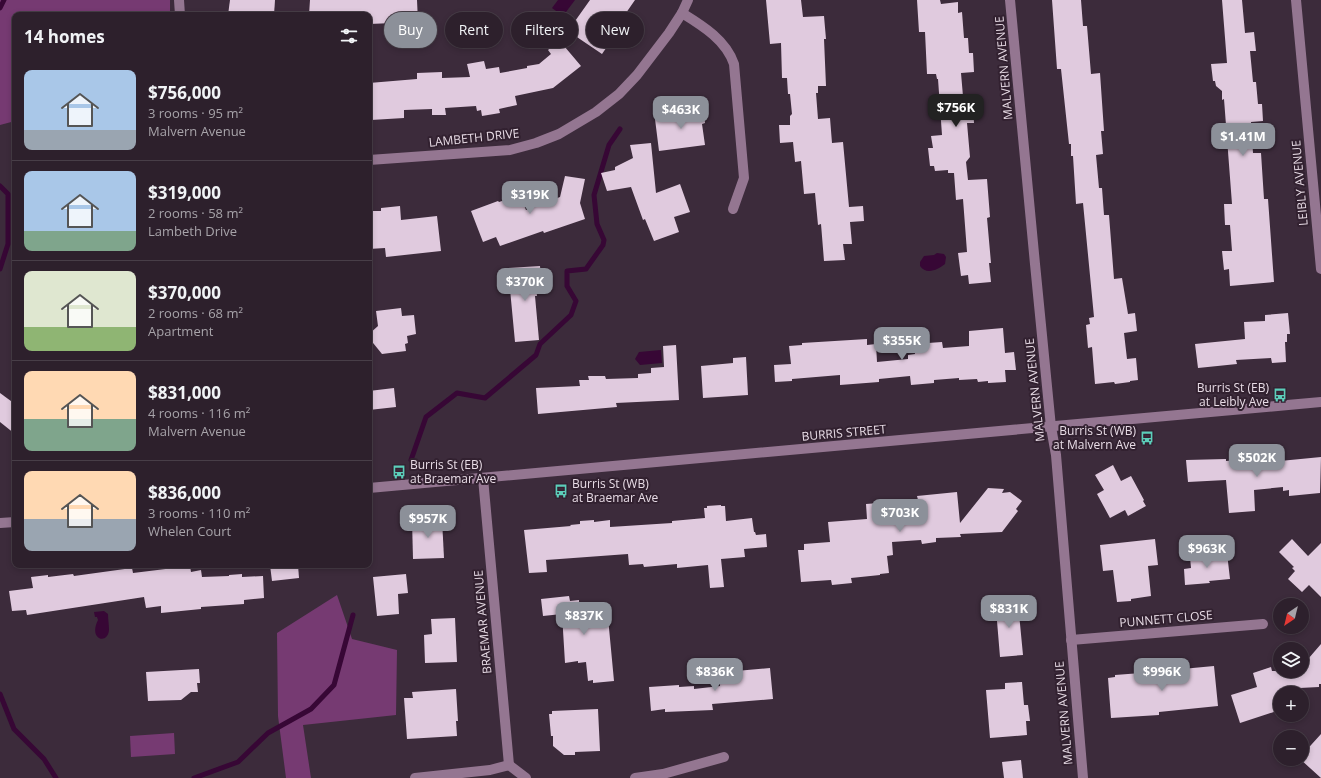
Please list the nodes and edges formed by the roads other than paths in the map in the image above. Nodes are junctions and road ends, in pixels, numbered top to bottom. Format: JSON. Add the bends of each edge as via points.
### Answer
{"nodes":[{"id":1,"x":180,"y":0,"type":"edge"},
{"id":2,"x":688,"y":0,"type":"edge"},
{"id":3,"x":1010,"y":0,"type":"edge"},
{"id":4,"x":1296,"y":0,"type":"edge"},
{"id":5,"x":180,"y":12,"type":"edge"},
{"id":6,"x":682,"y":13,"type":"junction"},
{"id":7,"x":372,"y":160,"type":"edge"},
{"id":8,"x":733,"y":209,"type":"dead end"},
{"id":9,"x":1321,"y":269,"type":"edge"},
{"id":10,"x":1321,"y":402,"type":"edge"},
{"id":11,"x":1051,"y":427,"type":"junction"},
{"id":12,"x":483,"y":478,"type":"junction"},
{"id":13,"x":372,"y":488,"type":"edge"},
{"id":14,"x":12,"y":522,"type":"edge"},
{"id":15,"x":0,"y":523,"type":"edge"},
{"id":16,"x":1263,"y":624,"type":"dead end"},
{"id":17,"x":1071,"y":640,"type":"junction"},
{"id":18,"x":724,"y":757,"type":"dead end"},
{"id":19,"x":509,"y":765,"type":"junction"},
{"id":20,"x":414,"y":778,"type":"edge"},
{"id":21,"x":526,"y":778,"type":"edge"},
{"id":22,"x":635,"y":778,"type":"edge"},
{"id":23,"x":1083,"y":778,"type":"edge"}],
"edges":[{"from":1,"to":5,"type":"street"},
{"from":2,"to":6,"type":"street","name":"LAMBETH DRIVE"},
{"from":3,"to":11,"type":"street","name":"MALVERN AVENUE"},
{"from":4,"to":9,"type":"street","name":"LEIBLY AVENUE"},
{"from":6,"to":7,"type":"street","name":"LAMBETH DRIVE","via":[[646,63],[619,94],[596,112],[559,134],[510,150]]},
{"from":6,"to":8,"type":"street","via":[[720,41],[728,49],[734,64],[744,178]]},
{"from":10,"to":11,"type":"street","name":"BURRIS STREET"},
{"from":11,"to":12,"type":"street","name":"BURRIS STREET"},
{"from":11,"to":17,"type":"street","name":"MALVERN AVENUE","via":[[1056,455]]},
{"from":12,"to":13,"type":"street","name":"BURRIS STREET"},
{"from":12,"to":19,"type":"street","name":"BRAEMAR AVENUE"},
{"from":14,"to":15,"type":"street"},
{"from":16,"to":17,"type":"street","name":"PUNNETT CLOSE"},
{"from":17,"to":23,"type":"street","name":"MALVERN AVENUE"},
{"from":18,"to":22,"type":"street","via":[[663,774]]},
{"from":19,"to":20,"type":"street","via":[[490,770]]},
{"from":19,"to":21,"type":"street"}]}
